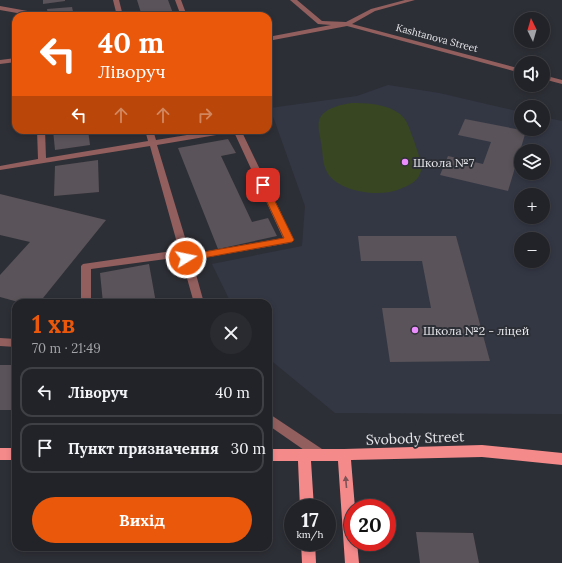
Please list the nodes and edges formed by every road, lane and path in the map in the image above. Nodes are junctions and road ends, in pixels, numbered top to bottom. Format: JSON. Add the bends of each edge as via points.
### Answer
{"nodes":[{"id":1,"x":116,"y":0,"type":"edge"},
{"id":2,"x":178,"y":0,"type":"edge"},
{"id":3,"x":292,"y":0,"type":"edge"},
{"id":4,"x":412,"y":0,"type":"edge"},
{"id":5,"x":11,"y":2,"type":"dead end"},
{"id":6,"x":0,"y":8,"type":"edge"},
{"id":7,"x":25,"y":12,"type":"edge"},
{"id":8,"x":119,"y":12,"type":"edge"},
{"id":9,"x":182,"y":12,"type":"edge"},
{"id":10,"x":347,"y":24,"type":"junction"},
{"id":11,"x":272,"y":38,"type":"edge"},
{"id":12,"x":12,"y":60,"type":"edge"},
{"id":13,"x":0,"y":62,"type":"edge"},
{"id":14,"x":514,"y":69,"type":"edge"},
{"id":15,"x":550,"y":79,"type":"edge"},
{"id":16,"x":562,"y":82,"type":"edge"},
{"id":17,"x":41,"y":134,"type":"edge"},
{"id":18,"x":150,"y":134,"type":"edge"},
{"id":19,"x":205,"y":134,"type":"edge"},
{"id":20,"x":239,"y":134,"type":"edge"},
{"id":21,"x":152,"y":142,"type":"junction"},
{"id":22,"x":42,"y":160,"type":"junction"},
{"id":23,"x":0,"y":168,"type":"edge"},
{"id":24,"x":185,"y":256,"type":"junction"},
{"id":25,"x":86,"y":299,"type":"edge"},
{"id":26,"x":198,"y":299,"type":"edge"},
{"id":27,"x":0,"y":342,"type":"edge"},
{"id":28,"x":12,"y":343,"type":"edge"},
{"id":29,"x":272,"y":421,"type":"edge"},
{"id":30,"x":0,"y":454,"type":"edge"},
{"id":31,"x":12,"y":454,"type":"edge"},
{"id":32,"x":272,"y":455,"type":"edge"},
{"id":33,"x":304,"y":455,"type":"junction"},
{"id":34,"x":321,"y":455,"type":"junction"},
{"id":35,"x":344,"y":455,"type":"junction"},
{"id":36,"x":562,"y":459,"type":"edge"},
{"id":37,"x":306,"y":499,"type":"edge"},
{"id":38,"x":308,"y":551,"type":"edge"},
{"id":39,"x":309,"y":563,"type":"edge"},
{"id":40,"x":352,"y":563,"type":"edge"}],
"edges":[{"from":1,"to":8,"type":"street"},
{"from":2,"to":9,"type":"street"},
{"from":3,"to":10,"type":"street","via":[[320,23]]},
{"from":4,"to":10,"type":"street","via":[[373,10]]},
{"from":5,"to":6,"type":"street"},
{"from":6,"to":7,"type":"street"},
{"from":10,"to":11,"type":"street"},
{"from":10,"to":14,"type":"street","name":"Kashtanova Street"},
{"from":12,"to":13,"type":"street"},
{"from":15,"to":16,"type":"street"},
{"from":17,"to":22,"type":"street"},
{"from":18,"to":21,"type":"street"},
{"from":19,"to":21,"type":"street"},
{"from":20,"to":24,"type":"street","via":[[289,240]]},
{"from":21,"to":22,"type":"street"},
{"from":21,"to":24,"type":"street"},
{"from":22,"to":23,"type":"street"},
{"from":24,"to":25,"type":"street","via":[[86,266]]},
{"from":24,"to":26,"type":"street"},
{"from":27,"to":28,"type":"street"},
{"from":29,"to":34,"type":"street"},
{"from":30,"to":31,"type":"main road"},
{"from":32,"to":33,"type":"main road","name":"Svobody Street"},
{"from":33,"to":34,"type":"main road","name":"Svobody Street"},
{"from":33,"to":37,"type":"main road"},
{"from":34,"to":35,"type":"main road","name":"Svobody Street"},
{"from":35,"to":36,"type":"main road","name":"Svobody Street","via":[[482,451]]},
{"from":40,"to":35,"type":"main road","one_way":true},
{"from":38,"to":39,"type":"main road"}]}
